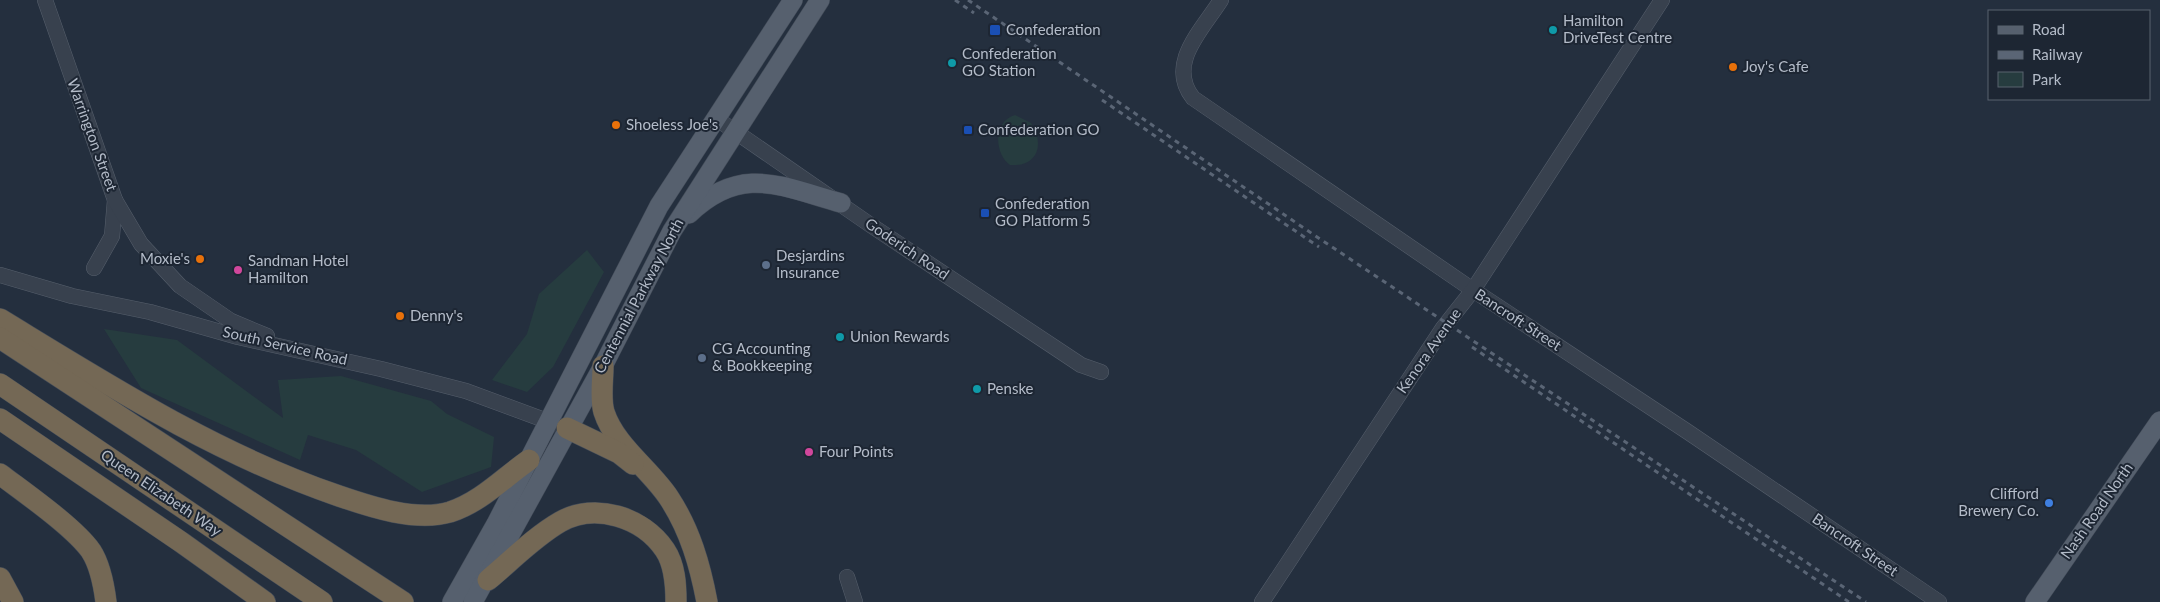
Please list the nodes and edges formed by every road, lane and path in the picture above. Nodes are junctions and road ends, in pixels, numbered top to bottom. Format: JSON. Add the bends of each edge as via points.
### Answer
{"nodes":[{"id":1,"x":45,"y":0,"type":"edge"},
{"id":2,"x":793,"y":0,"type":"edge"},
{"id":3,"x":820,"y":0,"type":"edge"},
{"id":4,"x":1221,"y":0,"type":"edge"},
{"id":5,"x":1662,"y":0,"type":"edge"},
{"id":6,"x":717,"y":118,"type":"junction"},
{"id":7,"x":736,"y":130,"type":"junction"},
{"id":8,"x":115,"y":200,"type":"junction"},
{"id":9,"x":841,"y":203,"type":"junction"},
{"id":10,"x":672,"y":231,"type":"junction"},
{"id":11,"x":94,"y":268,"type":"dead end"},
{"id":12,"x":0,"y":275,"type":"edge"},
{"id":13,"x":1473,"y":290,"type":"junction"},
{"id":14,"x":0,"y":319,"type":"edge"},
{"id":15,"x":0,"y":338,"type":"edge"},
{"id":16,"x":304,"y":351,"type":"junction"},
{"id":17,"x":603,"y":366,"type":"junction"},
{"id":18,"x":1102,"y":372,"type":"dead end"},
{"id":19,"x":0,"y":384,"type":"edge"},
{"id":20,"x":0,"y":419,"type":"edge"},
{"id":21,"x":2160,"y":421,"type":"edge"},
{"id":22,"x":558,"y":424,"type":"junction"},
{"id":23,"x":538,"y":463,"type":"junction"},
{"id":24,"x":0,"y":474,"type":"edge"},
{"id":25,"x":648,"y":474,"type":"junction"},
{"id":26,"x":480,"y":574,"type":"junction"},
{"id":27,"x":846,"y":577,"type":"dead end"},
{"id":28,"x":0,"y":578,"type":"edge"},
{"id":29,"x":13,"y":602,"type":"edge"},
{"id":30,"x":106,"y":602,"type":"edge"},
{"id":31,"x":265,"y":602,"type":"edge"},
{"id":32,"x":322,"y":602,"type":"edge"},
{"id":33,"x":403,"y":602,"type":"edge"},
{"id":34,"x":452,"y":602,"type":"edge"},
{"id":35,"x":473,"y":602,"type":"edge"},
{"id":36,"x":676,"y":602,"type":"edge"},
{"id":37,"x":707,"y":602,"type":"edge"},
{"id":38,"x":855,"y":602,"type":"edge"},
{"id":39,"x":1262,"y":602,"type":"edge"},
{"id":40,"x":1939,"y":602,"type":"edge"},
{"id":41,"x":2035,"y":602,"type":"edge"}],
"edges":[{"from":1,"to":8,"type":"street","name":"Warrington Street"},
{"from":2,"to":6,"type":"main road","name":"Centennial Parkway North"},
{"from":3,"to":7,"type":"main road","name":"Centennial Parkway North"},
{"from":4,"to":13,"type":"street","name":"Bancroft Street","via":[[1185,58],[1182,76],[1185,87],[1194,98]]},
{"from":5,"to":13,"type":"street","name":"Kenora Avenue"},
{"from":6,"to":7,"type":"street","name":"Goderich Road"},
{"from":6,"to":22,"type":"main road","name":"Centennial Parkway North","via":[[660,206]]},
{"from":7,"to":9,"type":"street","name":"Goderich Road"},
{"from":7,"to":10,"type":"main road","name":"Centennial Parkway North"},
{"from":8,"to":11,"type":"street","name":"Warrington Street","via":[[112,236]]},
{"from":8,"to":16,"type":"street","via":[[141,244],[180,286],[231,321]]},
{"from":9,"to":10,"type":"main road","via":[[765,182],[745,182],[718,192],[700,204]]},
{"from":9,"to":18,"type":"street","name":"Goderich Road","via":[[1081,364]]},
{"from":10,"to":17,"type":"main road","name":"Centennial Parkway North"},
{"from":12,"to":16,"type":"street","name":"South Service Road","via":[[72,296]]},
{"from":13,"to":39,"type":"street","name":"Kenora Avenue","via":[[1432,344]]},
{"from":13,"to":40,"type":"street","name":"Bancroft Street"},
{"from":14,"to":23,"type":"highway","via":[[140,405],[218,446],[303,484],[373,508],[412,515],[449,512],[480,499]]},
{"from":15,"to":33,"type":"highway"},
{"from":16,"to":22,"type":"street","name":"South Service Road","via":[[466,391]]},
{"from":17,"to":22,"type":"main road","name":"Centennial Parkway North"},
{"from":17,"to":25,"type":"highway","via":[[603,411],[610,427]]},
{"from":19,"to":32,"type":"highway","name":"Queen Elizabeth Way"},
{"from":20,"to":31,"type":"highway","name":"Queen Elizabeth Way"},
{"from":21,"to":41,"type":"main road","name":"Nash Road North"},
{"from":22,"to":23,"type":"main road","name":"Centennial Parkway North"},
{"from":22,"to":25,"type":"highway","via":[[619,453]]},
{"from":23,"to":26,"type":"main road","name":"Centennial Parkway North"},
{"from":24,"to":30,"type":"highway","via":[[77,535],[91,552]]},
{"from":25,"to":37,"type":"highway","via":[[668,497],[683,523],[694,547]]},
{"from":26,"to":34,"type":"main road","name":"Centennial Parkway North"},
{"from":26,"to":35,"type":"main road","name":"Centennial Parkway North"},
{"from":26,"to":36,"type":"highway","via":[[560,522],[583,514],[600,513],[638,524],[655,538],[666,551],[673,569]]},
{"from":27,"to":38,"type":"street"},
{"from":28,"to":29,"type":"highway"}]}
